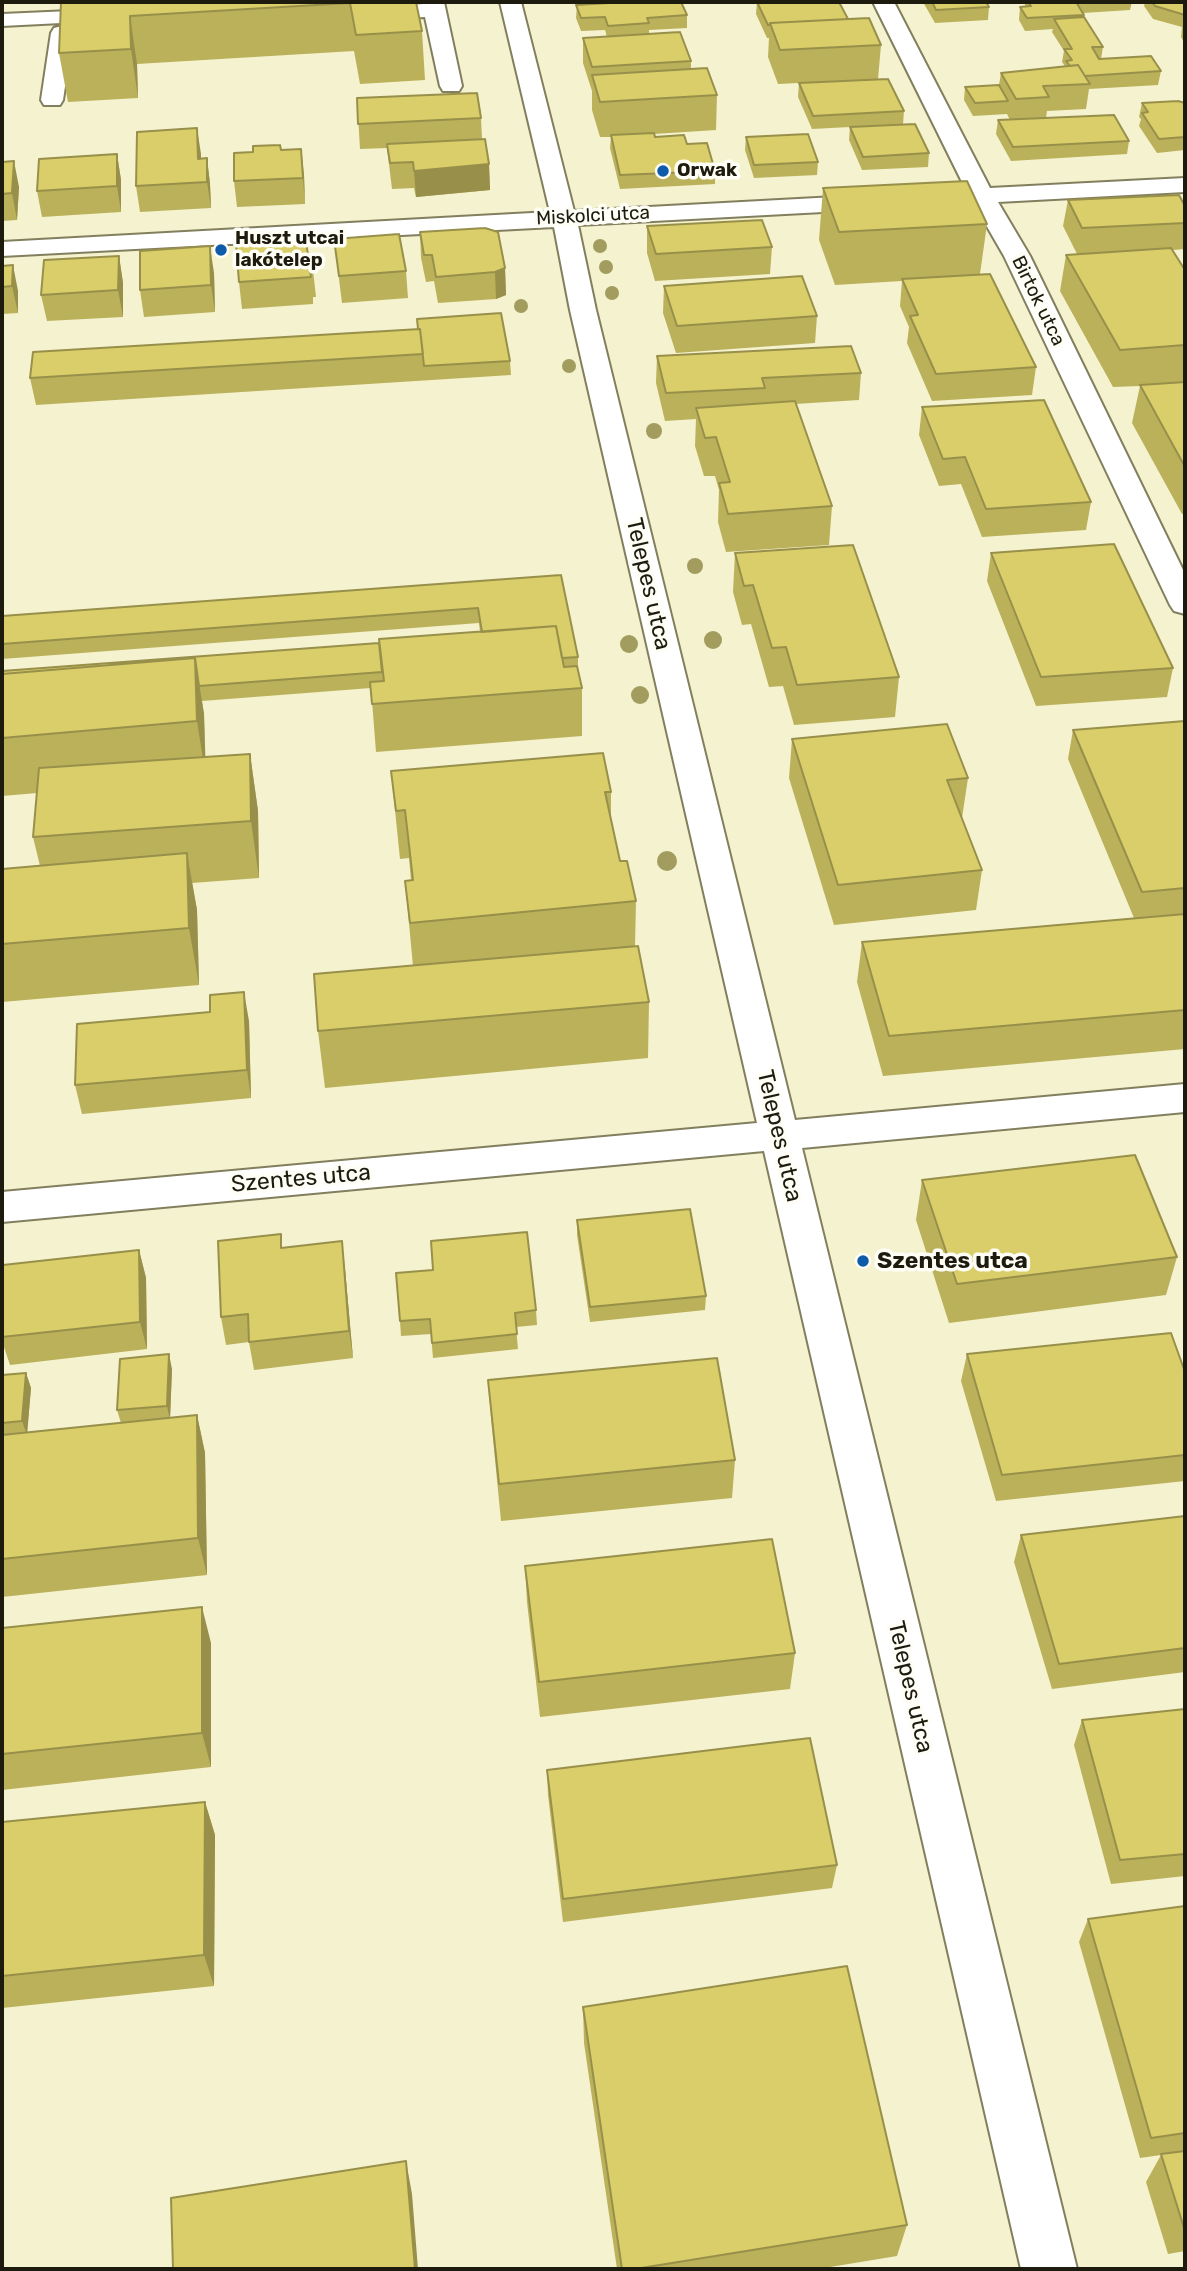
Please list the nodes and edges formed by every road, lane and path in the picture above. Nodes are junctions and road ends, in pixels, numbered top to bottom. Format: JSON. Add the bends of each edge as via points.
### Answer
{"nodes":[{"id":1,"x":399,"y":2,"type":"edge"},
{"id":2,"x":510,"y":2,"type":"edge"},
{"id":3,"x":883,"y":2,"type":"edge"},
{"id":4,"x":433,"y":6,"type":"edge"},
{"id":5,"x":64,"y":17,"type":"edge"},
{"id":6,"x":2,"y":20,"type":"edge"},
{"id":7,"x":118,"y":22,"type":"edge"},
{"id":8,"x":451,"y":86,"type":"dead end"},
{"id":9,"x":957,"y":92,"type":"dead end"},
{"id":10,"x":930,"y":94,"type":"junction"},
{"id":11,"x":52,"y":100,"type":"dead end"},
{"id":12,"x":1185,"y":185,"type":"edge"},
{"id":13,"x":981,"y":195,"type":"junction"},
{"id":14,"x":562,"y":217,"type":"junction"},
{"id":15,"x":2,"y":249,"type":"edge"},
{"id":16,"x":1185,"y":606,"type":"edge"},
{"id":17,"x":1185,"y":1098,"type":"edge"},
{"id":18,"x":779,"y":1135,"type":"junction"},
{"id":19,"x":2,"y":1207,"type":"edge"},
{"id":20,"x":1049,"y":2269,"type":"edge"}],
"edges":[{"from":1,"to":4,"type":"street","via":[[349,10]]},
{"from":2,"to":14,"type":"street","name":"Telepes utca"},
{"from":3,"to":10,"type":"street","name":"Birtok utca"},
{"from":4,"to":8,"type":"street"},
{"from":5,"to":6,"type":"street"},
{"from":5,"to":7,"type":"street"},
{"from":5,"to":11,"type":"street"},
{"from":9,"to":10,"type":"street"},
{"from":10,"to":13,"type":"street","name":"Birtok utca"},
{"from":12,"to":13,"type":"street","name":"Miskolci utca"},
{"from":13,"to":14,"type":"street","name":"Miskolci utca"},
{"from":13,"to":16,"type":"street","name":"Birtok utca","via":[[1017,256]]},
{"from":14,"to":15,"type":"street","name":"Miskolci utca"},
{"from":14,"to":18,"type":"street","name":"Telepes utca"},
{"from":17,"to":18,"type":"street","name":"Szentes utca"},
{"from":18,"to":19,"type":"street","name":"Szentes utca"},
{"from":18,"to":20,"type":"street","name":"Telepes utca"}]}
